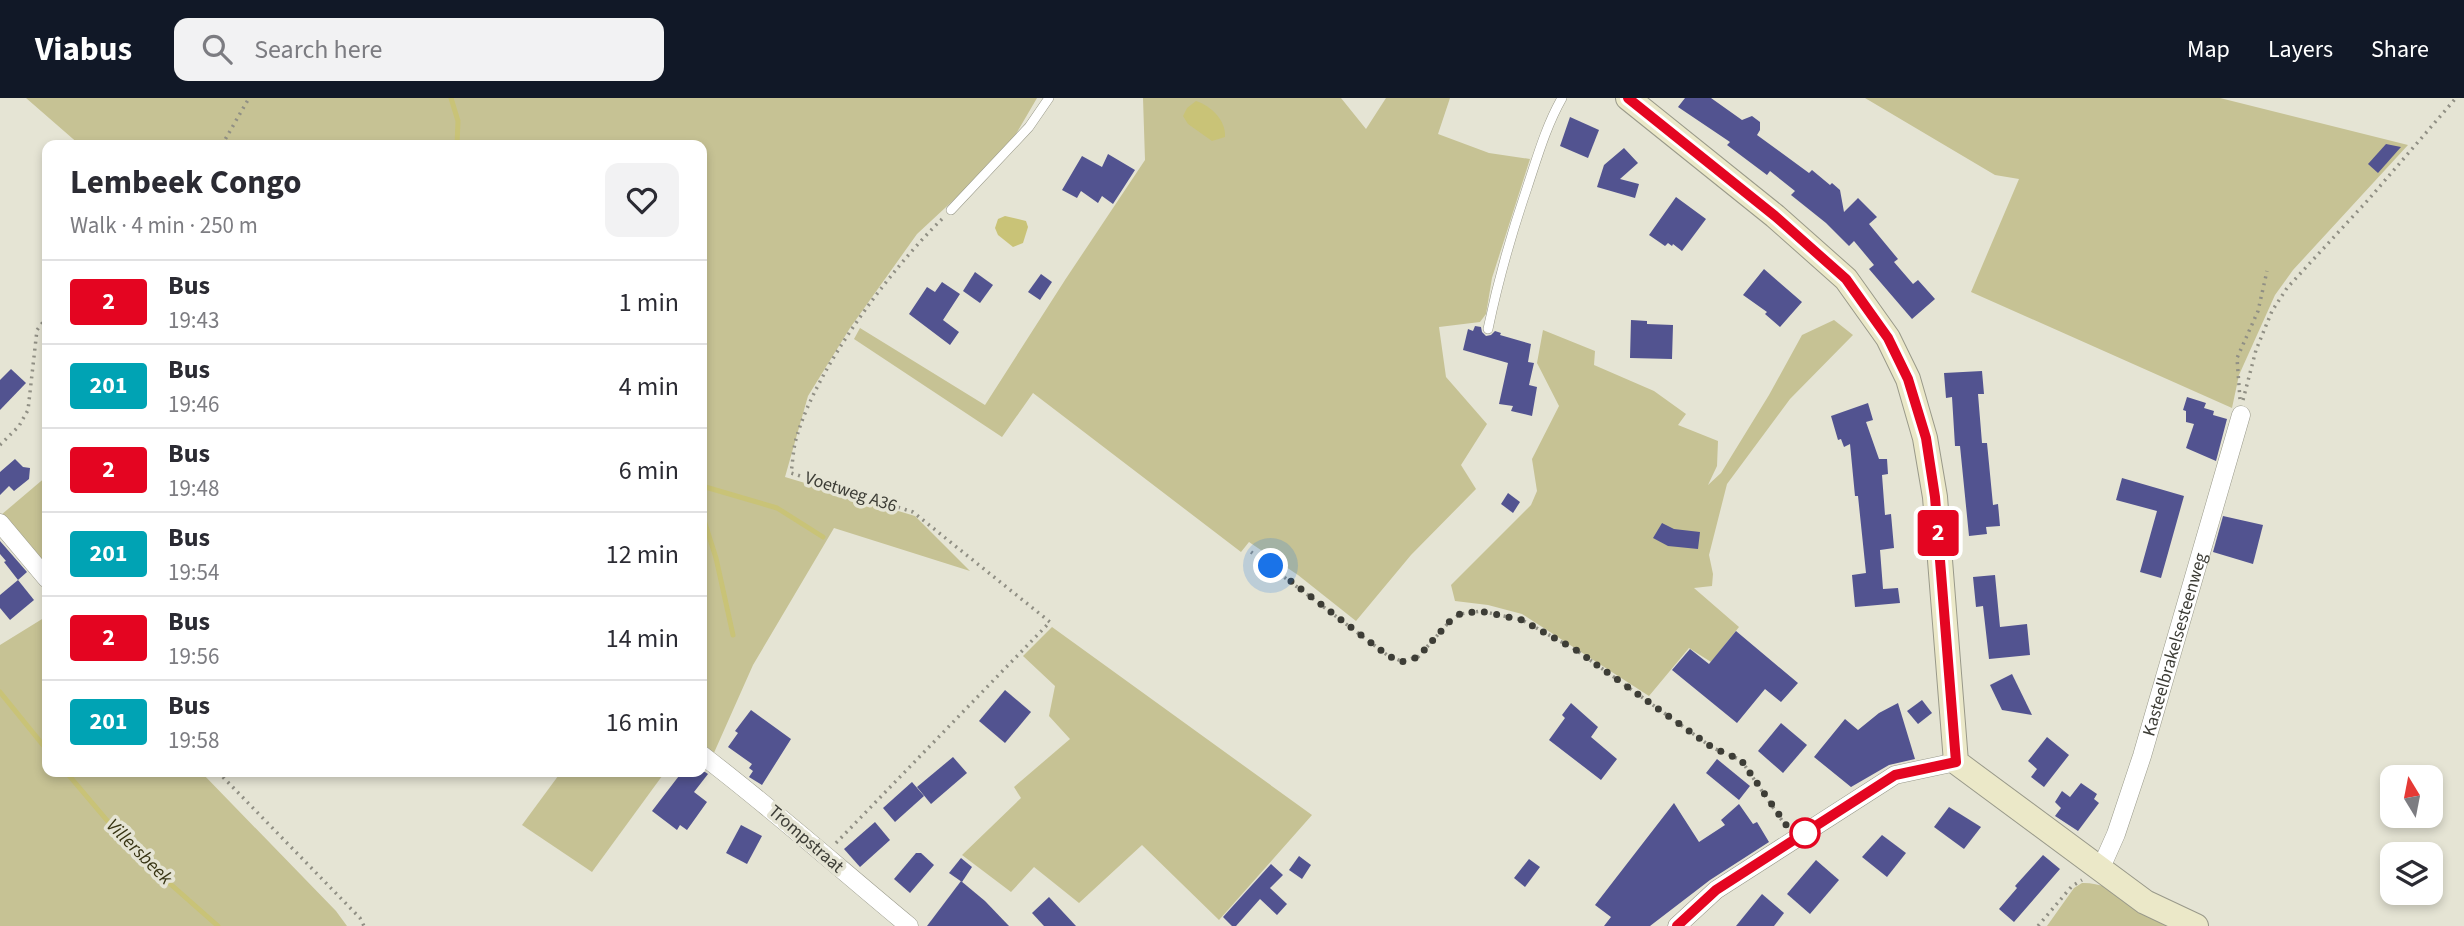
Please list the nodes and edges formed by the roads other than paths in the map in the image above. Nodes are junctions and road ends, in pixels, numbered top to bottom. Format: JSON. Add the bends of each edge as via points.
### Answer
{"nodes":[{"id":1,"x":1048,"y":98,"type":"edge"},
{"id":2,"x":1562,"y":98,"type":"edge"},
{"id":3,"x":1628,"y":98,"type":"edge"},
{"id":4,"x":951,"y":210,"type":"road end"},
{"id":5,"x":1488,"y":329,"type":"dead end"},
{"id":6,"x":2241,"y":415,"type":"road end"},
{"id":7,"x":0,"y":523,"type":"edge"},
{"id":8,"x":42,"y":573,"type":"edge"},
{"id":9,"x":707,"y":759,"type":"edge"},
{"id":10,"x":1956,"y":762,"type":"junction"},
{"id":11,"x":2100,"y":870,"type":"junction"},
{"id":12,"x":909,"y":926,"type":"edge"},
{"id":13,"x":1676,"y":926,"type":"edge"},
{"id":14,"x":2196,"y":926,"type":"edge"}],
"edges":[{"from":1,"to":4,"type":"lane","via":[[1029,127]]},
{"from":2,"to":5,"type":"lane","via":[[1520,209]]},
{"from":3,"to":10,"type":"street","via":[[1846,279],[1888,338],[1908,379],[1926,438],[1935,497]]},
{"from":6,"to":11,"type":"street","name":"Kasteelbrakelsesteenweg","via":[[2142,756]]},
{"from":7,"to":8,"type":"street"},
{"from":9,"to":12,"type":"street","name":"Trompstraat"},
{"from":10,"to":11,"type":"street"},
{"from":10,"to":13,"type":"street","via":[[1895,775],[1716,890]]},
{"from":11,"to":14,"type":"street","via":[[2145,902]]}]}
